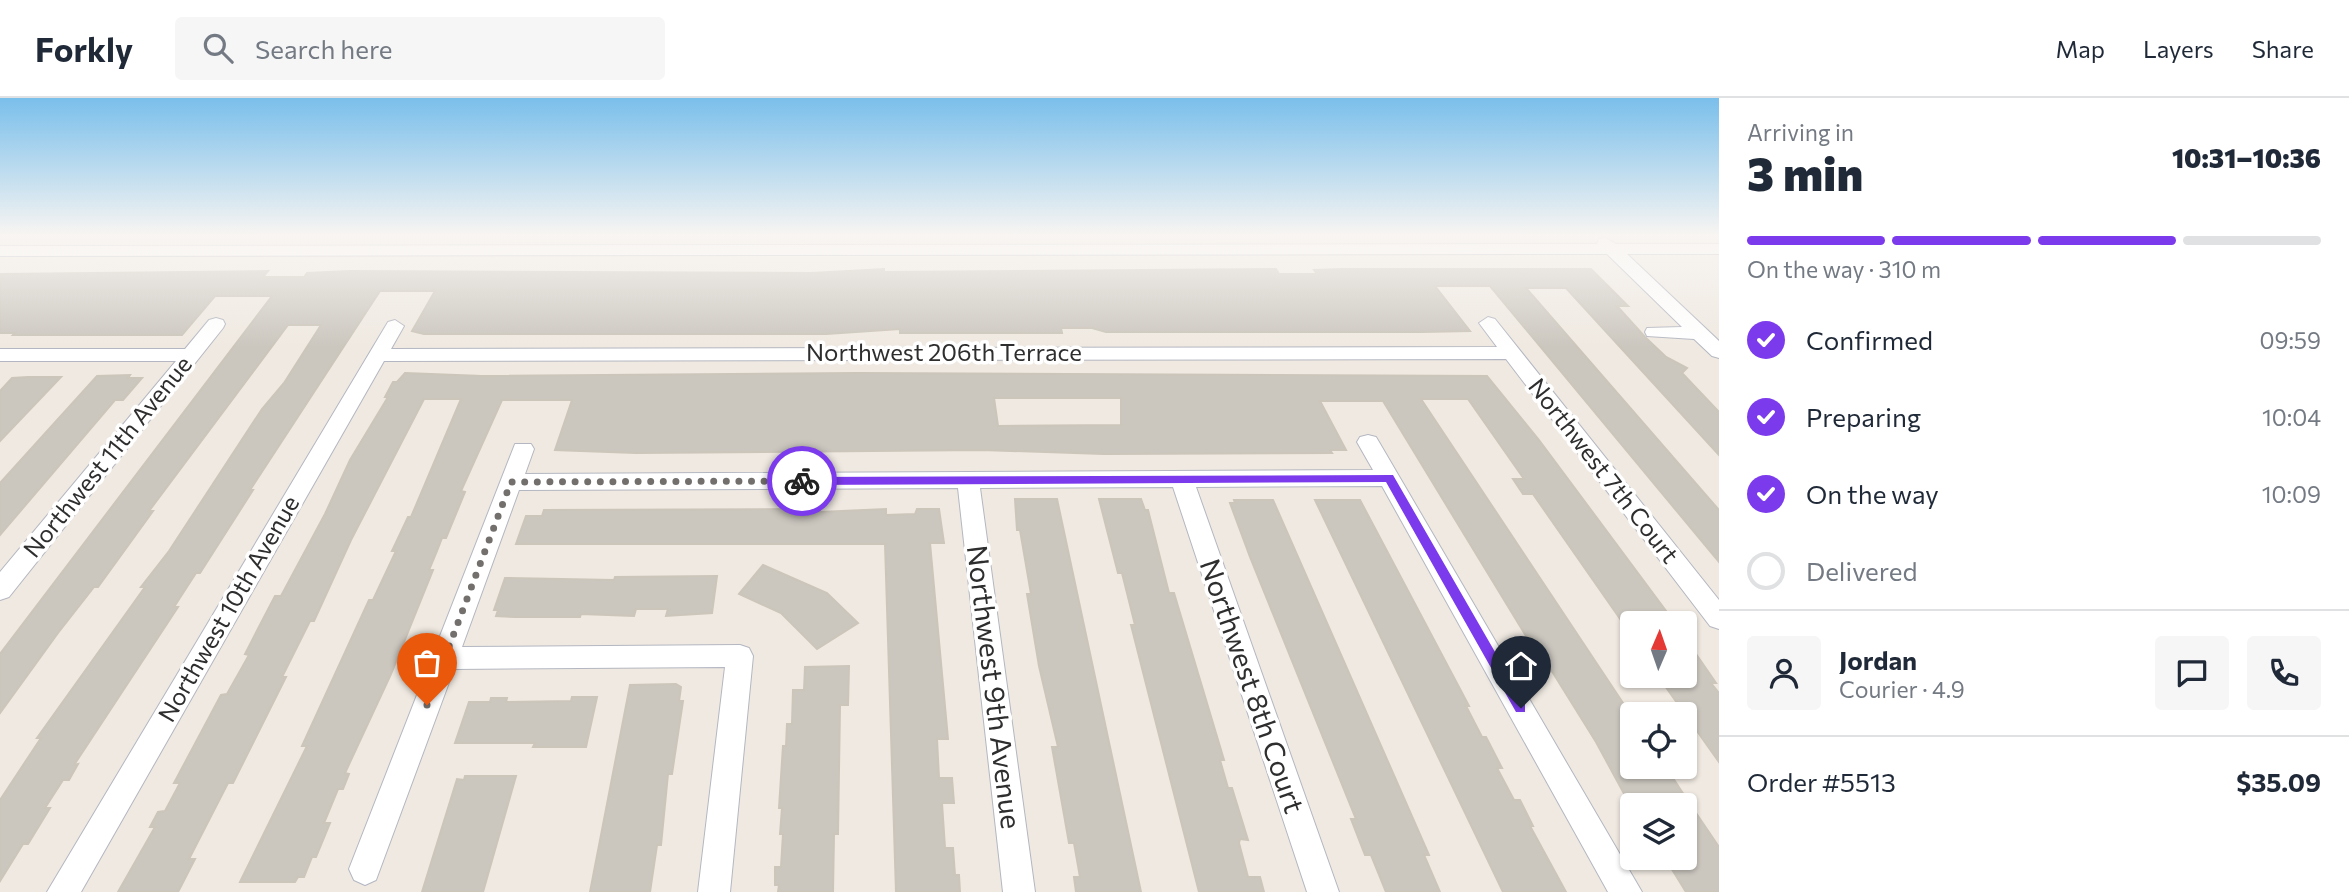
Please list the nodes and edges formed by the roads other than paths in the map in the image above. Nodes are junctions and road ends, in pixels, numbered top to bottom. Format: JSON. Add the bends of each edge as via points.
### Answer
{"nodes":[{"id":1,"x":1635,"y":272,"type":"edge"},
{"id":2,"x":1488,"y":323,"type":"dead end"},
{"id":3,"x":216,"y":324,"type":"dead end"},
{"id":4,"x":395,"y":326,"type":"dead end"},
{"id":5,"x":1654,"y":332,"type":"dead end"},
{"id":6,"x":1699,"y":333,"type":"junction"},
{"id":7,"x":1719,"y":352,"type":"edge"},
{"id":8,"x":1511,"y":353,"type":"junction"},
{"id":9,"x":191,"y":355,"type":"junction"},
{"id":10,"x":377,"y":355,"type":"junction"},
{"id":11,"x":3,"y":358,"type":"edge"},
{"id":12,"x":1368,"y":442,"type":"dead end"},
{"id":13,"x":523,"y":449,"type":"dead end"},
{"id":14,"x":1389,"y":478,"type":"junction"},
{"id":15,"x":1182,"y":480,"type":"junction"},
{"id":16,"x":968,"y":481,"type":"junction"},
{"id":17,"x":511,"y":482,"type":"junction"},
{"id":18,"x":0,"y":590,"type":"edge"},
{"id":19,"x":1719,"y":619,"type":"edge"},
{"id":20,"x":445,"y":659,"type":"junction"},
{"id":21,"x":365,"y":869,"type":"dead end"},
{"id":22,"x":63,"y":892,"type":"edge"},
{"id":23,"x":714,"y":892,"type":"edge"},
{"id":24,"x":1019,"y":892,"type":"edge"},
{"id":25,"x":1324,"y":892,"type":"edge"},
{"id":26,"x":1626,"y":892,"type":"edge"}],
"edges":[{"from":1,"to":6,"type":"street"},
{"from":2,"to":8,"type":"street","name":"Northwest 7th Court"},
{"from":3,"to":9,"type":"street","name":"Northwest 11th Avenue"},
{"from":4,"to":10,"type":"street","name":"Northwest 10th Avenue"},
{"from":5,"to":6,"type":"street"},
{"from":6,"to":7,"type":"street"},
{"from":8,"to":10,"type":"street","name":"Northwest 206th Terrace"},
{"from":8,"to":19,"type":"street","name":"Northwest 7th Court"},
{"from":9,"to":11,"type":"street"},
{"from":9,"to":18,"type":"street","name":"Northwest 11th Avenue"},
{"from":10,"to":22,"type":"street","name":"Northwest 10th Avenue"},
{"from":12,"to":14,"type":"street"},
{"from":13,"to":17,"type":"street"},
{"from":14,"to":15,"type":"street"},
{"from":14,"to":26,"type":"street"},
{"from":15,"to":16,"type":"street"},
{"from":15,"to":25,"type":"street","name":"Northwest 8th Court"},
{"from":16,"to":17,"type":"street"},
{"from":16,"to":24,"type":"street","name":"Northwest 9th Avenue"},
{"from":17,"to":20,"type":"street"},
{"from":20,"to":21,"type":"street"},
{"from":20,"to":23,"type":"street","via":[[740,656]]}]}
